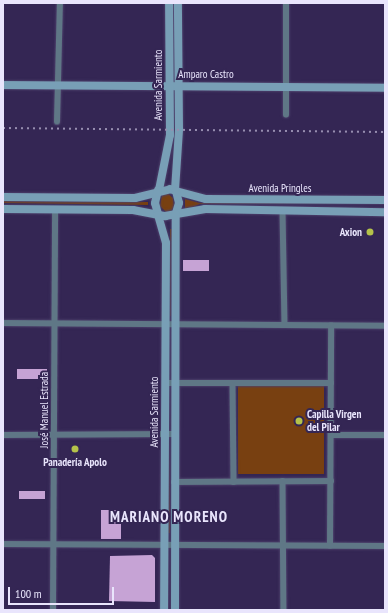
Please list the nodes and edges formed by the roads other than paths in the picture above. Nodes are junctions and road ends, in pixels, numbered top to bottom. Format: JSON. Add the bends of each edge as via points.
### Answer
{"nodes":[{"id":1,"x":60,"y":3,"type":"edge"},
{"id":2,"x":169,"y":3,"type":"edge"},
{"id":3,"x":178,"y":3,"type":"edge"},
{"id":4,"x":286,"y":3,"type":"edge"},
{"id":5,"x":169,"y":84,"type":"junction"},
{"id":6,"x":3,"y":85,"type":"edge"},
{"id":7,"x":179,"y":85,"type":"junction"},
{"id":8,"x":285,"y":85,"type":"junction"},
{"id":9,"x":58,"y":86,"type":"junction"},
{"id":10,"x":385,"y":88,"type":"edge"},
{"id":11,"x":286,"y":115,"type":"dead end"},
{"id":12,"x":58,"y":122,"type":"dead end"},
{"id":13,"x":158,"y":190,"type":"junction"},
{"id":14,"x":176,"y":191,"type":"junction"},
{"id":15,"x":3,"y":197,"type":"edge"},
{"id":16,"x":385,"y":200,"type":"edge"},
{"id":17,"x":3,"y":209,"type":"edge"},
{"id":18,"x":55,"y":210,"type":"junction"},
{"id":19,"x":283,"y":211,"type":"junction"},
{"id":20,"x":385,"y":212,"type":"edge"},
{"id":21,"x":176,"y":213,"type":"junction"},
{"id":22,"x":158,"y":214,"type":"junction"},
{"id":23,"x":3,"y":323,"type":"edge"},
{"id":24,"x":54,"y":324,"type":"junction"},
{"id":25,"x":165,"y":324,"type":"junction"},
{"id":26,"x":176,"y":324,"type":"junction"},
{"id":27,"x":285,"y":325,"type":"junction"},
{"id":28,"x":331,"y":326,"type":"junction"},
{"id":29,"x":385,"y":326,"type":"edge"},
{"id":30,"x":165,"y":383,"type":"junction"},
{"id":31,"x":175,"y":383,"type":"junction"},
{"id":32,"x":331,"y":383,"type":"junction"},
{"id":33,"x":233,"y":385,"type":"junction"},
{"id":34,"x":174,"y":434,"type":"junction"},
{"id":35,"x":3,"y":435,"type":"edge"},
{"id":36,"x":55,"y":435,"type":"junction"},
{"id":37,"x":165,"y":435,"type":"junction"},
{"id":38,"x":331,"y":435,"type":"junction"},
{"id":39,"x":385,"y":435,"type":"edge"},
{"id":40,"x":283,"y":481,"type":"junction"},
{"id":41,"x":331,"y":481,"type":"junction"},
{"id":42,"x":174,"y":482,"type":"junction"},
{"id":43,"x":234,"y":482,"type":"junction"},
{"id":44,"x":53,"y":543,"type":"junction"},
{"id":45,"x":3,"y":544,"type":"edge"},
{"id":46,"x":164,"y":544,"type":"junction"},
{"id":47,"x":174,"y":544,"type":"junction"},
{"id":48,"x":284,"y":546,"type":"junction"},
{"id":49,"x":330,"y":546,"type":"junction"},
{"id":50,"x":385,"y":546,"type":"edge"},
{"id":51,"x":54,"y":610,"type":"edge"},
{"id":52,"x":164,"y":610,"type":"edge"},
{"id":53,"x":175,"y":610,"type":"edge"},
{"id":54,"x":284,"y":610,"type":"edge"}],
"edges":[{"from":1,"to":9,"type":"street"},
{"from":2,"to":5,"type":"main road","name":"Avenida Sarmiento"},
{"from":3,"to":7,"type":"main road","name":"Avenida Sarmiento"},
{"from":4,"to":8,"type":"street"},
{"from":5,"to":7,"type":"main road","name":"Amparo Castro"},
{"from":5,"to":9,"type":"main road","name":"Amparo Castro"},
{"from":5,"to":13,"type":"main road","name":"Avenida Sarmiento","via":[[170,134]]},
{"from":6,"to":9,"type":"main road","name":"Amparo Castro"},
{"from":7,"to":8,"type":"main road","name":"Amparo Castro"},
{"from":7,"to":14,"type":"main road","name":"Avenida Sarmiento"},
{"from":8,"to":10,"type":"main road","name":"Amparo Castro"},
{"from":8,"to":11,"type":"street"},
{"from":9,"to":12,"type":"street"},
{"from":13,"to":14,"type":"main road"},
{"from":13,"to":15,"type":"main road","via":[[135,198]]},
{"from":13,"to":22,"type":"main road","via":[[155,203]]},
{"from":14,"to":16,"type":"main road","name":"Avenida Pringles","via":[[206,199]]},
{"from":14,"to":21,"type":"main road"},
{"from":17,"to":18,"type":"main road"},
{"from":18,"to":22,"type":"main road","via":[[133,210]]},
{"from":18,"to":24,"type":"street","name":"José Manuel Estrada"},
{"from":19,"to":20,"type":"main road","name":"Avenida Pringles"},
{"from":19,"to":21,"type":"main road","name":"Avenida Pringles","via":[[205,209]]},
{"from":19,"to":27,"type":"street"},
{"from":21,"to":22,"type":"main road","via":[[170,216]]},
{"from":21,"to":26,"type":"main road","name":"Avenida Sarmiento"},
{"from":22,"to":25,"type":"main road","name":"Avenida Sarmiento","via":[[166,243]]},
{"from":23,"to":24,"type":"street"},
{"from":24,"to":25,"type":"street"},
{"from":24,"to":36,"type":"street","name":"José Manuel Estrada"},
{"from":25,"to":26,"type":"street"},
{"from":25,"to":30,"type":"main road","name":"Avenida Sarmiento"},
{"from":26,"to":27,"type":"street"},
{"from":26,"to":31,"type":"main road","name":"Avenida Sarmiento"},
{"from":27,"to":28,"type":"street"},
{"from":28,"to":29,"type":"street"},
{"from":28,"to":32,"type":"street"},
{"from":30,"to":31,"type":"street"},
{"from":30,"to":37,"type":"main road","name":"Avenida Sarmiento"},
{"from":31,"to":33,"type":"street"},
{"from":31,"to":34,"type":"main road","name":"Avenida Sarmiento"},
{"from":32,"to":33,"type":"street"},
{"from":32,"to":38,"type":"street"},
{"from":33,"to":43,"type":"street"},
{"from":34,"to":37,"type":"street"},
{"from":34,"to":42,"type":"main road","name":"Avenida Sarmiento"},
{"from":35,"to":36,"type":"street"},
{"from":36,"to":37,"type":"street"},
{"from":36,"to":44,"type":"street","name":"José Manuel Estrada"},
{"from":37,"to":46,"type":"main road","name":"Avenida Sarmiento"},
{"from":38,"to":39,"type":"street"},
{"from":38,"to":41,"type":"street"},
{"from":40,"to":41,"type":"street"},
{"from":40,"to":43,"type":"street"},
{"from":40,"to":48,"type":"street"},
{"from":41,"to":49,"type":"street"},
{"from":42,"to":43,"type":"street"},
{"from":42,"to":47,"type":"main road","name":"Avenida Sarmiento"},
{"from":44,"to":45,"type":"street"},
{"from":44,"to":46,"type":"street"},
{"from":44,"to":51,"type":"street","name":"José Manuel Estrada"},
{"from":46,"to":47,"type":"street"},
{"from":46,"to":52,"type":"main road","name":"Avenida Sarmiento"},
{"from":47,"to":48,"type":"street"},
{"from":47,"to":53,"type":"main road","name":"Avenida Sarmiento"},
{"from":48,"to":49,"type":"street"},
{"from":48,"to":54,"type":"street"},
{"from":49,"to":50,"type":"street"}]}
